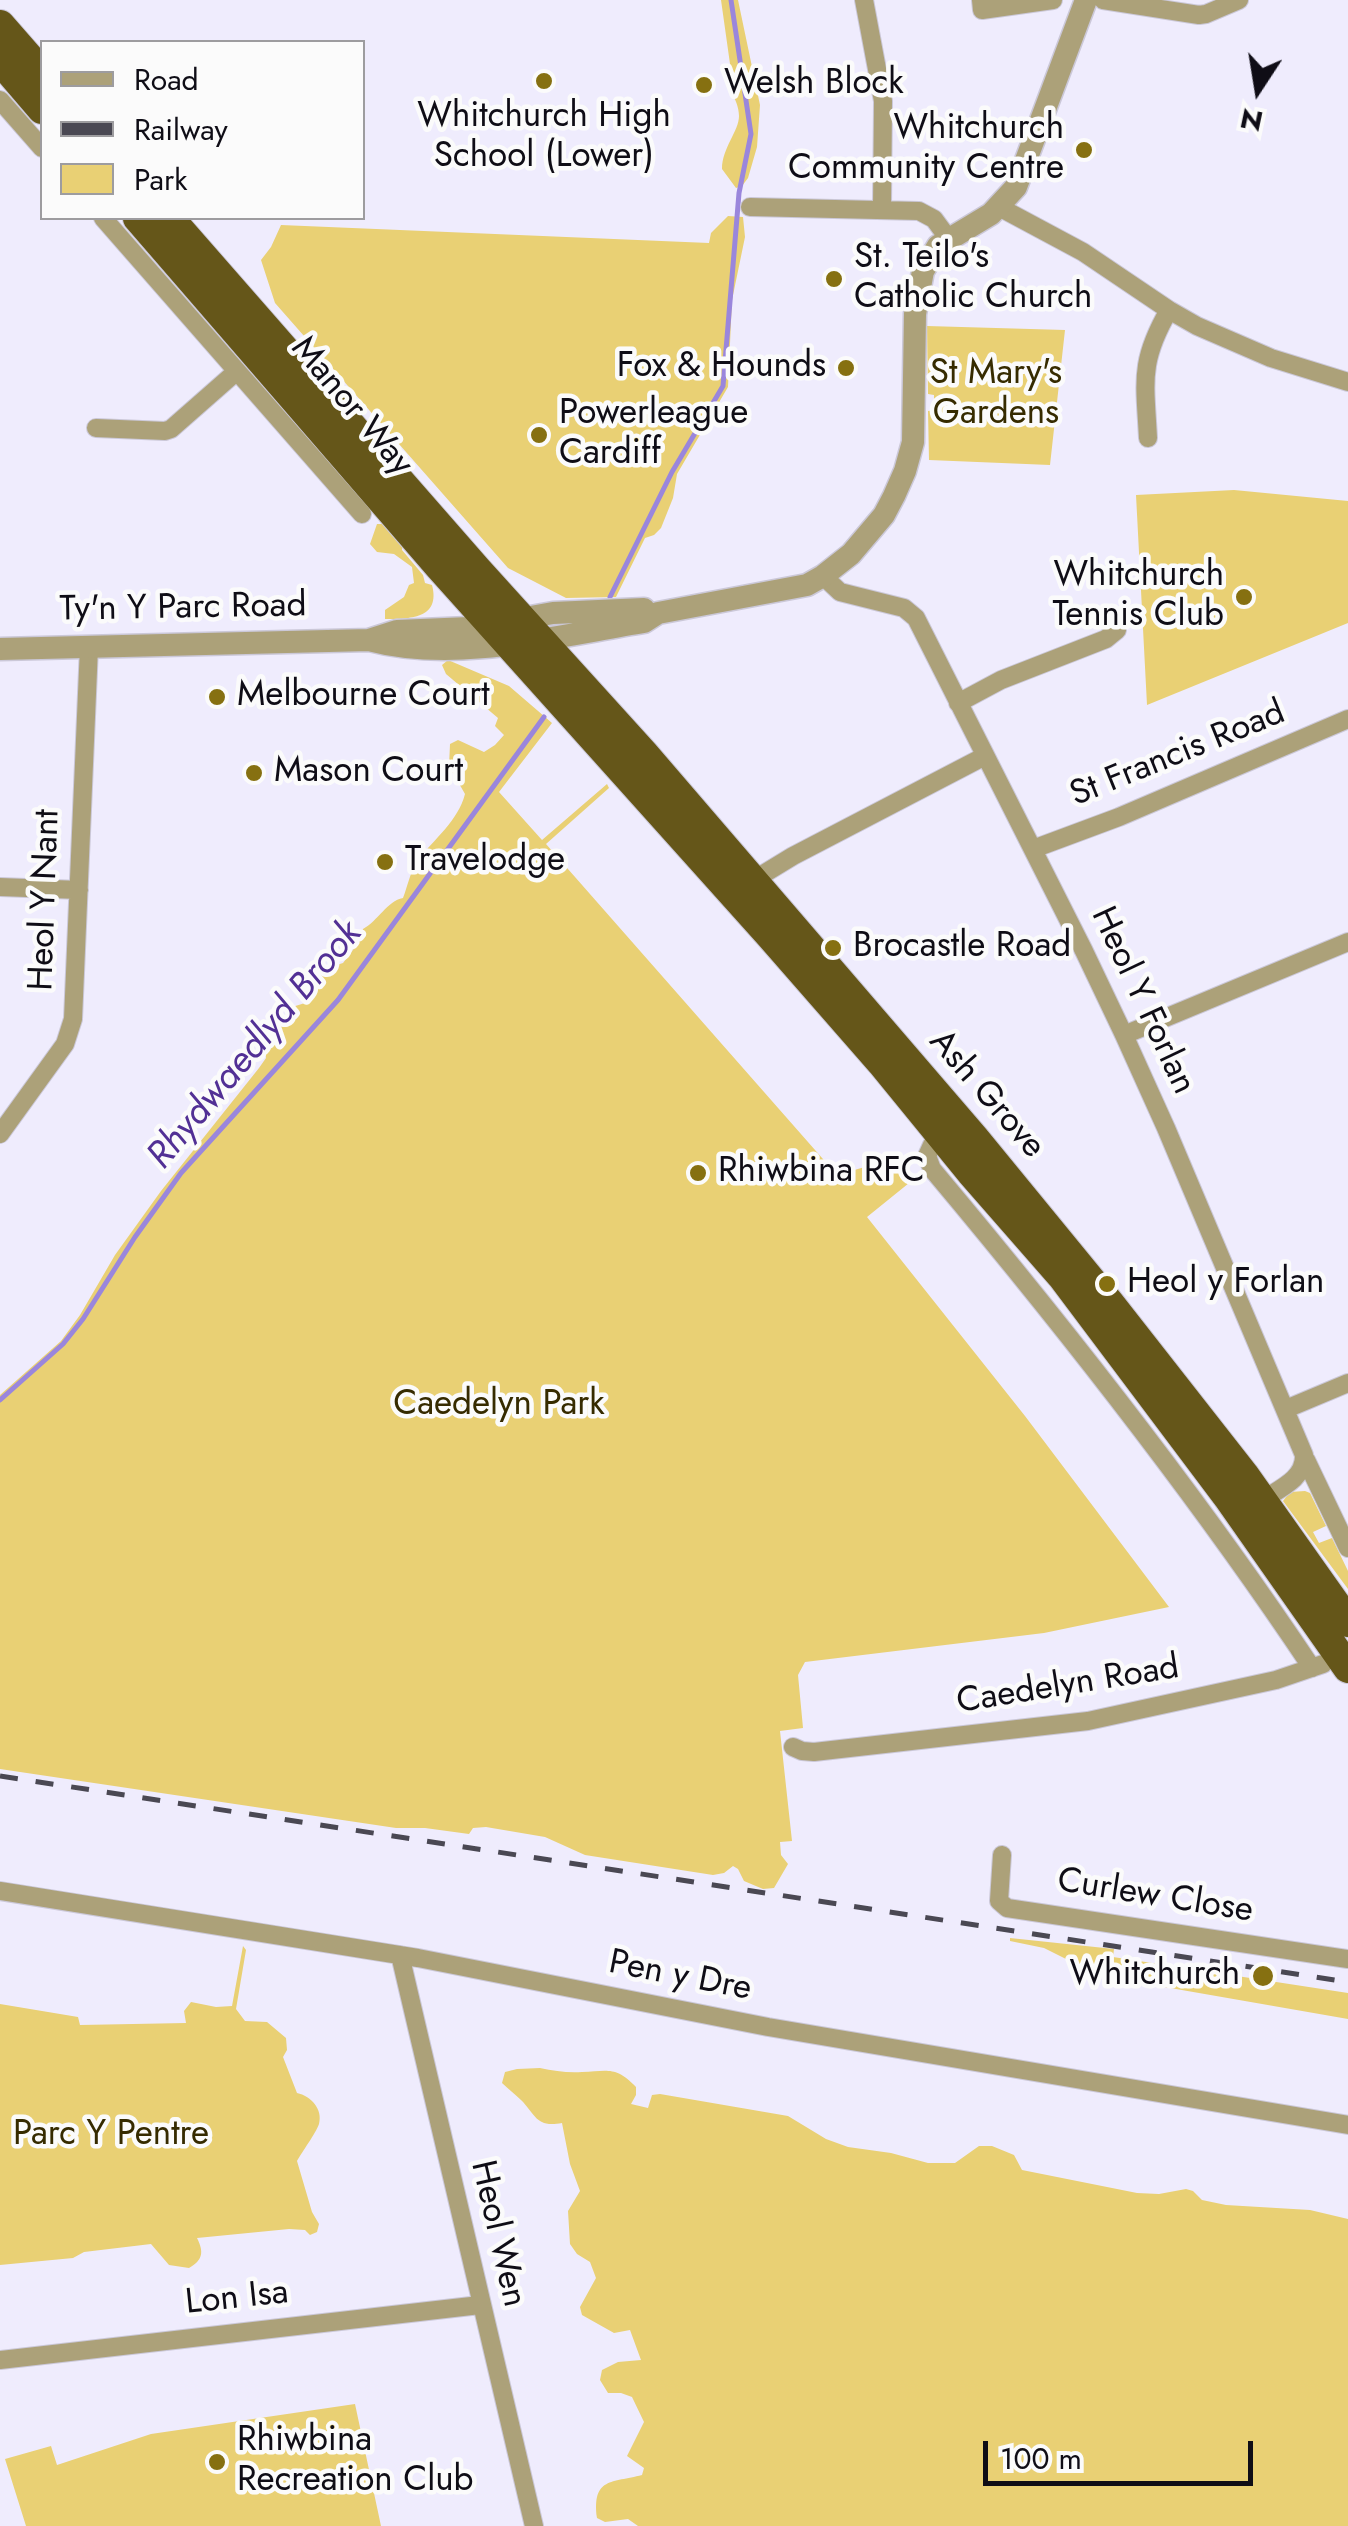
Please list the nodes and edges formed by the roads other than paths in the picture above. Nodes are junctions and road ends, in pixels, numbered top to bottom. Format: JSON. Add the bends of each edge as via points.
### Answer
{"nodes":[{"id":1,"x":864,"y":0,"type":"edge"},
{"id":2,"x":1053,"y":0,"type":"edge"},
{"id":3,"x":1086,"y":0,"type":"edge"},
{"id":4,"x":1103,"y":0,"type":"edge"},
{"id":5,"x":1239,"y":0,"type":"edge"},
{"id":6,"x":982,"y":5,"type":"edge"},
{"id":7,"x":0,"y":25,"type":"edge"},
{"id":8,"x":0,"y":60,"type":"edge"},
{"id":9,"x":21,"y":102,"type":"edge"},
{"id":10,"x":40,"y":144,"type":"edge"},
{"id":11,"x":750,"y":207,"type":"dead end"},
{"id":12,"x":999,"y":207,"type":"junction"},
{"id":13,"x":882,"y":208,"type":"junction"},
{"id":14,"x":105,"y":220,"type":"edge"},
{"id":15,"x":140,"y":220,"type":"edge"},
{"id":16,"x":171,"y":220,"type":"edge"},
{"id":17,"x":948,"y":238,"type":"junction"},
{"id":18,"x":1169,"y":310,"type":"junction"},
{"id":19,"x":237,"y":371,"type":"junction"},
{"id":20,"x":1348,"y":382,"type":"edge"},
{"id":21,"x":96,"y":428,"type":"dead end"},
{"id":22,"x":1148,"y":438,"type":"dead end"},
{"id":23,"x":362,"y":514,"type":"dead end"},
{"id":24,"x":823,"y":576,"type":"junction"},
{"id":25,"x":1117,"y":630,"type":"dead end"},
{"id":26,"x":516,"y":631,"type":"junction"},
{"id":27,"x":89,"y":647,"type":"junction"},
{"id":28,"x":0,"y":649,"type":"edge"},
{"id":29,"x":958,"y":702,"type":"junction"},
{"id":30,"x":1348,"y":720,"type":"edge"},
{"id":31,"x":985,"y":756,"type":"junction"},
{"id":32,"x":1033,"y":849,"type":"junction"},
{"id":33,"x":752,"y":882,"type":"junction"},
{"id":34,"x":0,"y":888,"type":"edge"},
{"id":35,"x":79,"y":890,"type":"junction"},
{"id":36,"x":1348,"y":942,"type":"edge"},
{"id":37,"x":1124,"y":1035,"type":"junction"},
{"id":38,"x":0,"y":1134,"type":"edge"},
{"id":39,"x":1348,"y":1382,"type":"edge"},
{"id":40,"x":1286,"y":1409,"type":"junction"},
{"id":41,"x":1306,"y":1460,"type":"junction"},
{"id":42,"x":1262,"y":1501,"type":"junction"},
{"id":43,"x":1348,"y":1548,"type":"edge"},
{"id":44,"x":1348,"y":1622,"type":"edge"},
{"id":45,"x":1337,"y":1661,"type":"edge"},
{"id":46,"x":793,"y":1747,"type":"dead end"},
{"id":47,"x":1002,"y":1856,"type":"dead end"},
{"id":48,"x":0,"y":1891,"type":"edge"},
{"id":49,"x":400,"y":1955,"type":"junction"},
{"id":50,"x":1348,"y":1959,"type":"edge"},
{"id":51,"x":1348,"y":2125,"type":"edge"},
{"id":52,"x":480,"y":2305,"type":"junction"},
{"id":53,"x":0,"y":2360,"type":"edge"},
{"id":54,"x":534,"y":2526,"type":"edge"}],
"edges":[{"from":1,"to":13,"type":"street","via":[[883,101]]},
{"from":2,"to":6,"type":"street"},
{"from":3,"to":12,"type":"street","via":[[1022,175]]},
{"from":4,"to":5,"type":"street","via":[[1206,14]]},
{"from":7,"to":9,"type":"highway"},
{"from":8,"to":9,"type":"highway"},
{"from":9,"to":10,"type":"street"},
{"from":11,"to":13,"type":"street"},
{"from":12,"to":17,"type":"street"},
{"from":12,"to":18,"type":"street","via":[[1083,252]]},
{"from":13,"to":17,"type":"street","via":[[928,214]]},
{"from":14,"to":19,"type":"street","name":"Manor Way"},
{"from":15,"to":26,"type":"highway","name":"Manor Way","via":[[396,517]]},
{"from":16,"to":26,"type":"highway","name":"Manor Way","via":[[464,555]]},
{"from":17,"to":24,"type":"street","via":[[926,262],[918,291],[913,442],[906,471],[865,540]]},
{"from":18,"to":20,"type":"street","via":[[1234,344]]},
{"from":18,"to":22,"type":"street","via":[[1146,364]]},
{"from":19,"to":21,"type":"street","via":[[170,429]]},
{"from":19,"to":23,"type":"street","name":"Manor Way"},
{"from":24,"to":26,"type":"street","name":"Ty'n Y Parc Road","via":[[792,589],[658,612],[553,613]]},
{"from":24,"to":29,"type":"street","name":"Heol Y Forlan","via":[[840,592],[910,611]]},
{"from":25,"to":29,"type":"street"},
{"from":26,"to":27,"type":"street","name":"Ty'n Y Parc Road","via":[[486,647],[398,648],[369,640]]},
{"from":26,"to":33,"type":"highway","name":"Ash Grove","via":[[643,752]]},
{"from":26,"to":45,"type":"highway","name":"Ash Grove","via":[[1062,1276],[1246,1523]]},
{"from":27,"to":28,"type":"street","name":"Ty'n Y Parc Road"},
{"from":27,"to":35,"type":"street","name":"Heol Y Nant"},
{"from":29,"to":31,"type":"street","name":"Heol Y Forlan"},
{"from":30,"to":32,"type":"street","name":"St Francis Road"},
{"from":31,"to":32,"type":"street","name":"Heol Y Forlan"},
{"from":31,"to":33,"type":"street"},
{"from":32,"to":37,"type":"street","name":"Heol Y Forlan"},
{"from":33,"to":42,"type":"highway","name":"Ash Grove","via":[[1044,1221]]},
{"from":34,"to":35,"type":"street"},
{"from":35,"to":38,"type":"street","name":"Heol Y Nant","via":[[70,1031]]},
{"from":36,"to":37,"type":"street"},
{"from":37,"to":40,"type":"street","name":"Heol Y Forlan"},
{"from":39,"to":40,"type":"street"},
{"from":40,"to":41,"type":"street","name":"Heol Y Forlan"},
{"from":41,"to":42,"type":"street","via":[[1299,1475]]},
{"from":41,"to":43,"type":"street","name":"Heol Y Forlan"},
{"from":42,"to":44,"type":"highway","name":"Ash Grove"},
{"from":45,"to":46,"type":"street","name":"Caedelyn Road","via":[[1072,1724],[814,1752]]},
{"from":47,"to":50,"type":"street","name":"Curlew Close","via":[[999,1901],[1007,1908]]},
{"from":48,"to":49,"type":"street","name":"Pen y Dre"},
{"from":49,"to":51,"type":"street","name":"Pen y Dre","via":[[751,2024]]},
{"from":49,"to":52,"type":"street","name":"Heol Wen"},
{"from":52,"to":53,"type":"street","name":"Lon Isa"},
{"from":52,"to":54,"type":"street","name":"Heol Wen"}]}
